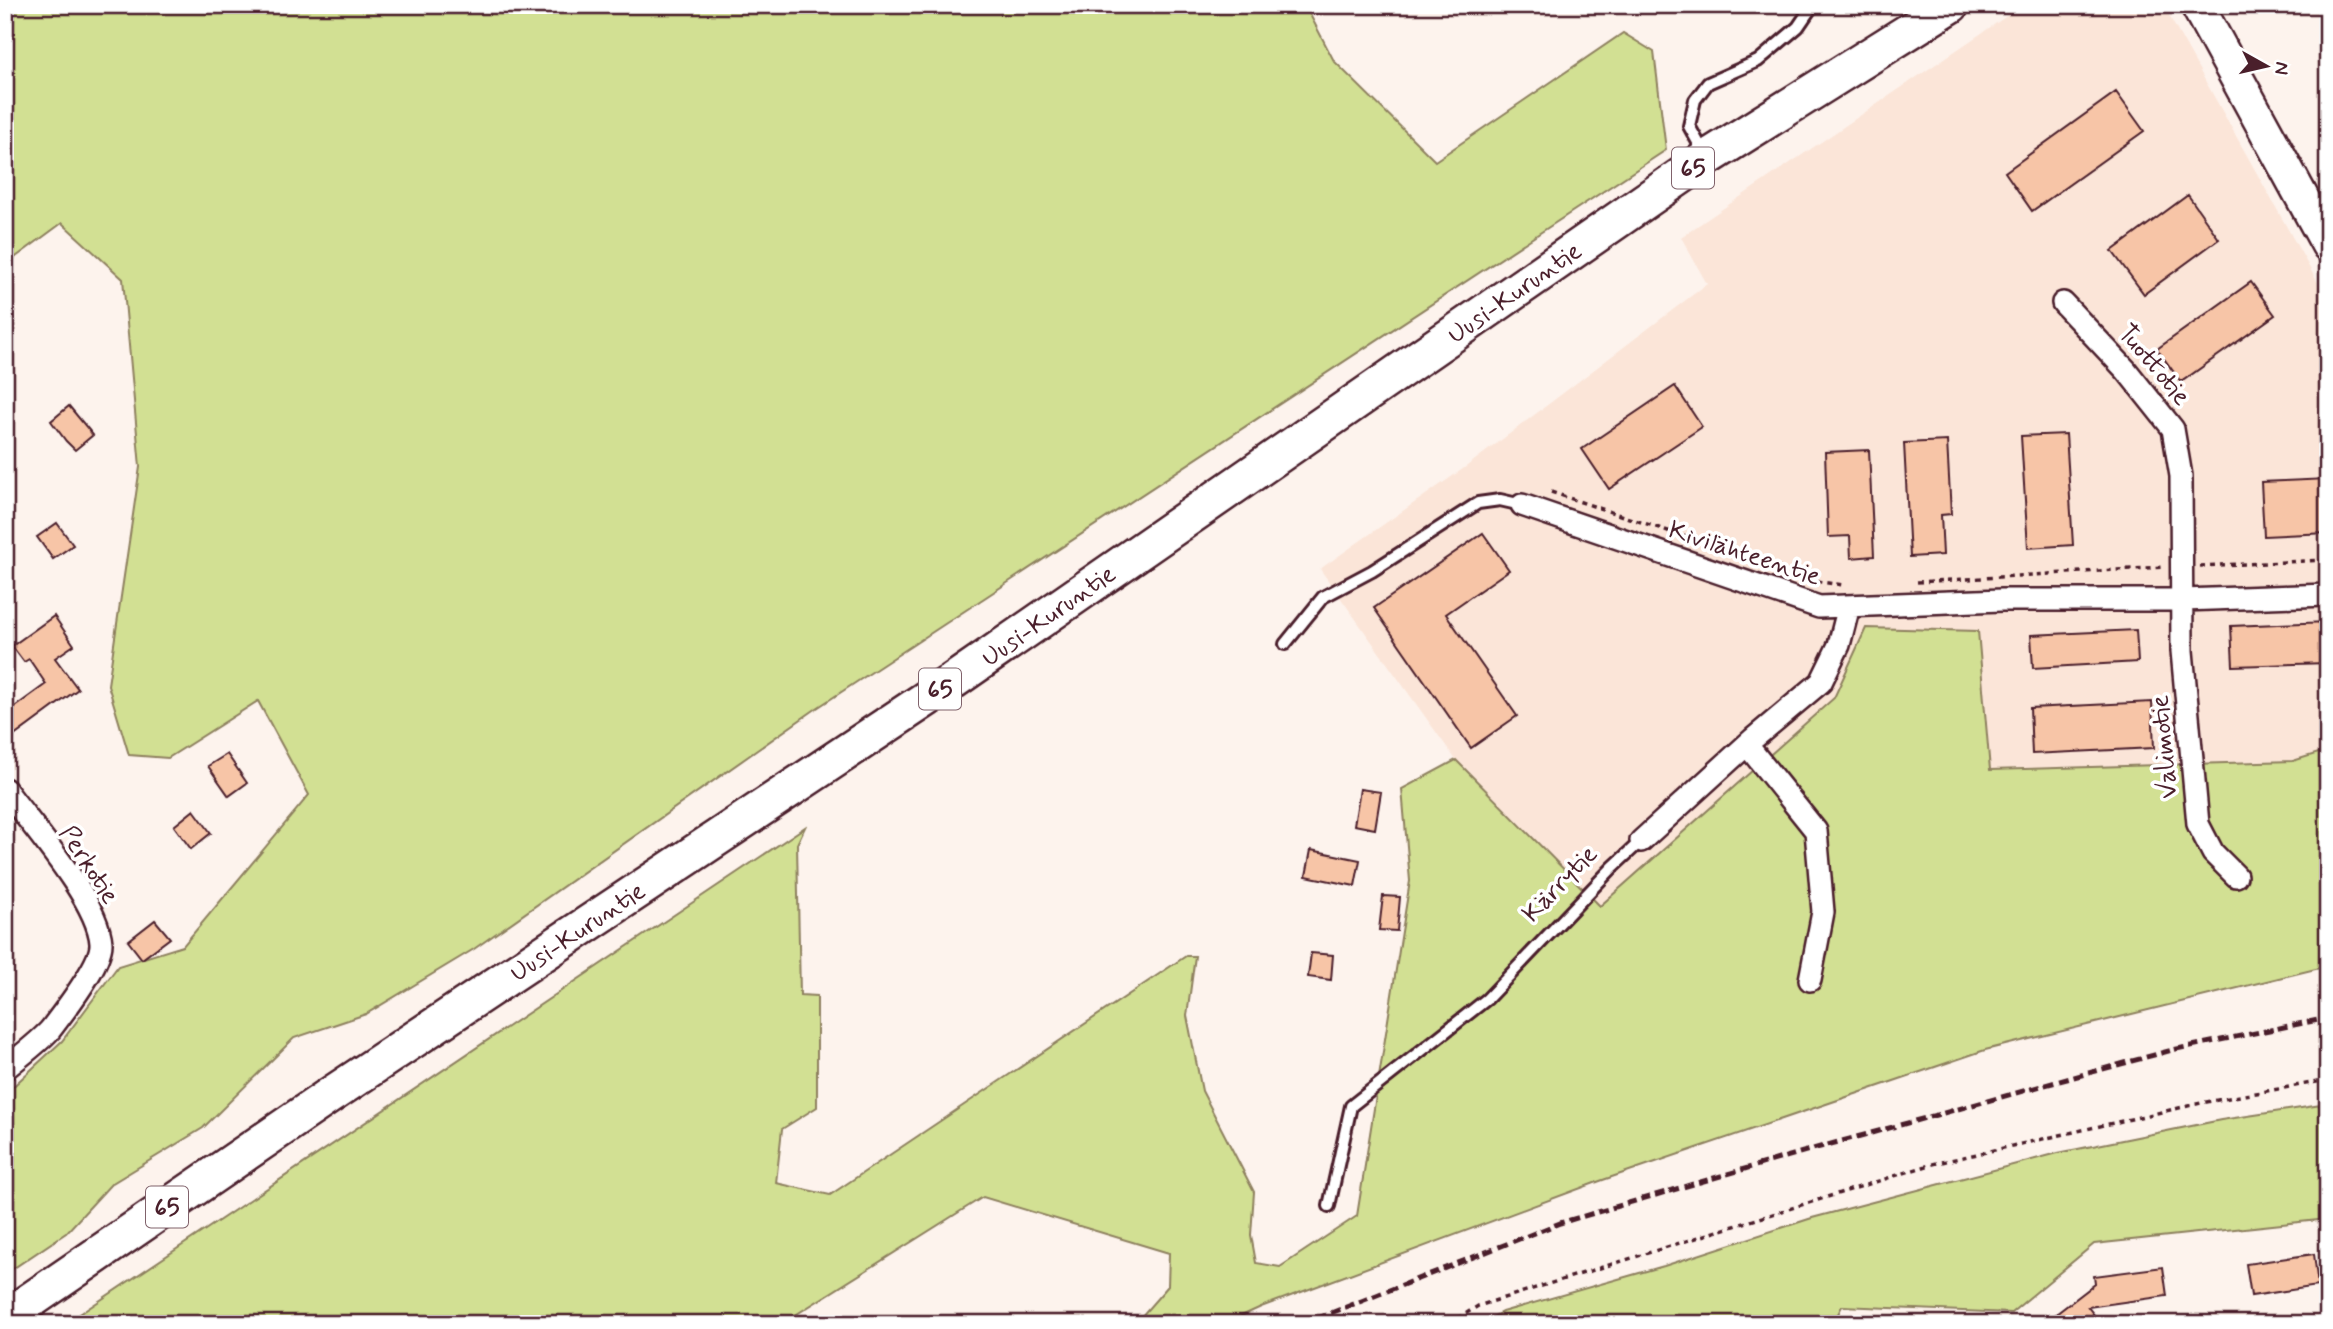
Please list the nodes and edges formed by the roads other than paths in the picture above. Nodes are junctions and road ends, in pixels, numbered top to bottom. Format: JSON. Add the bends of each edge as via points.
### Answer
{"nodes":[{"id":1,"x":1813,"y":5,"type":"edge"},
{"id":2,"x":1951,"y":5,"type":"edge"},
{"id":3,"x":2197,"y":5,"type":"edge"},
{"id":4,"x":1707,"y":158,"type":"junction"},
{"id":5,"x":2328,"y":245,"type":"edge"},
{"id":6,"x":2063,"y":303,"type":"dead end"},
{"id":7,"x":1522,"y":506,"type":"joint"},
{"id":8,"x":2328,"y":595,"type":"edge"},
{"id":9,"x":1848,"y":596,"type":"junction"},
{"id":10,"x":2183,"y":600,"type":"junction"},
{"id":11,"x":1285,"y":644,"type":"dead end"},
{"id":12,"x":1747,"y":745,"type":"junction"},
{"id":13,"x":5,"y":789,"type":"edge"},
{"id":14,"x":1641,"y":841,"type":"joint"},
{"id":15,"x":2236,"y":876,"type":"dead end"},
{"id":16,"x":1810,"y":980,"type":"dead end"},
{"id":17,"x":5,"y":1069,"type":"edge"},
{"id":18,"x":1329,"y":1206,"type":"dead end"},
{"id":19,"x":5,"y":1318,"type":"edge"}],
"edges":[{"from":1,"to":4,"type":"lane","via":[[1798,27],[1758,61],[1709,83],[1695,100],[1689,126]]},
{"from":2,"to":4,"type":"main road","name":"Uusi-Kuruntie","number":"65"},
{"from":3,"to":5,"type":"main road"},
{"from":4,"to":19,"type":"main road","name":"Uusi-Kuruntie","number":"65","via":[[950,683]]},
{"from":6,"to":10,"type":"street","name":"Tuottotie","via":[[2173,429],[2181,476]]},
{"from":7,"to":9,"type":"street","name":"Kivilähteentie","via":[[1819,607]]},
{"from":7,"to":11,"type":"lane","name":"Kivilähteentie","via":[[1500,500],[1478,503],[1373,571],[1323,597]]},
{"from":8,"to":10,"type":"street","name":"Kivilähteentie"},
{"from":9,"to":10,"type":"street","name":"Kivilähteentie"},
{"from":9,"to":12,"type":"street","name":"Kärrytie","via":[[1839,645],[1821,682]]},
{"from":10,"to":15,"type":"street","name":"Valimotie","via":[[2182,651],[2198,824],[2213,853]]},
{"from":12,"to":14,"type":"street","name":"Kärrytie"},
{"from":12,"to":16,"type":"street","via":[[1816,831],[1823,912]]},
{"from":13,"to":17,"type":"street","name":"Perkotie","via":[[83,894],[101,945],[94,968],[49,1031]]},
{"from":14,"to":18,"type":"lane","name":"Kärrytie","via":[[1487,999],[1351,1105]]}]}
